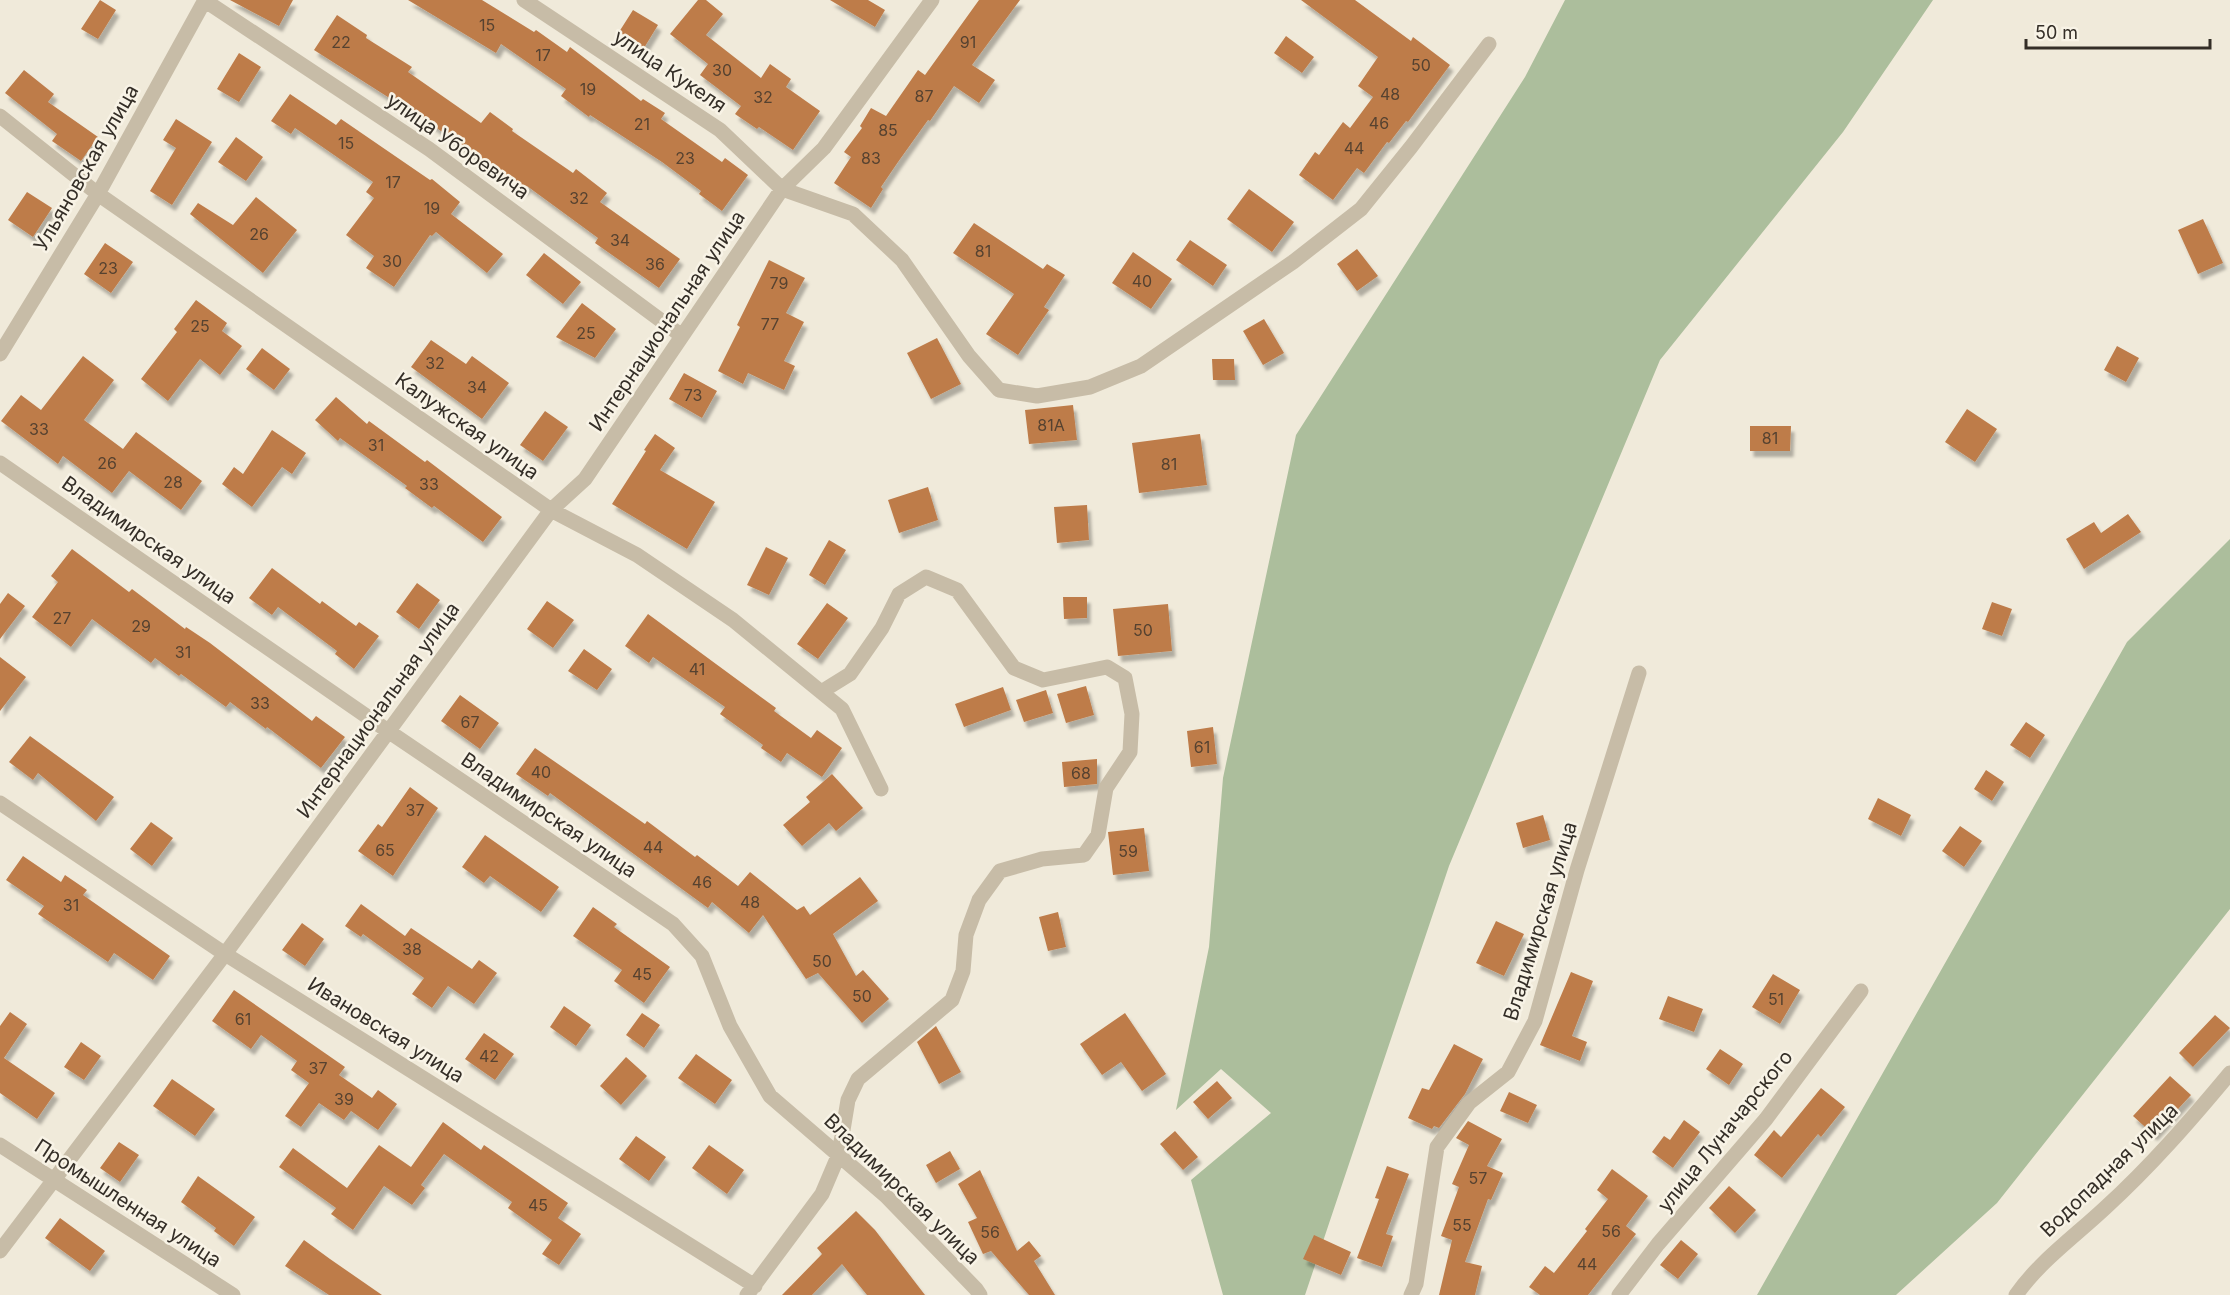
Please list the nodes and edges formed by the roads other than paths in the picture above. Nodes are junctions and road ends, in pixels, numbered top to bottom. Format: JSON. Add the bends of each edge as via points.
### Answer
{"nodes":[{"id":1,"x":204,"y":0,"type":"edge"},
{"id":2,"x":524,"y":0,"type":"edge"},
{"id":3,"x":932,"y":0,"type":"edge"},
{"id":4,"x":1489,"y":44,"type":"dead end"},
{"id":5,"x":0,"y":116,"type":"edge"},
{"id":6,"x":782,"y":189,"type":"junction"},
{"id":7,"x":98,"y":194,"type":"junction"},
{"id":8,"x":681,"y":336,"type":"junction"},
{"id":9,"x":0,"y":354,"type":"edge"},
{"id":10,"x":0,"y":463,"type":"edge"},
{"id":11,"x":551,"y":510,"type":"junction"},
{"id":12,"x":1639,"y":673,"type":"dead end"},
{"id":13,"x":820,"y":692,"type":"junction"},
{"id":14,"x":388,"y":731,"type":"junction"},
{"id":15,"x":882,"y":789,"type":"dead end"},
{"id":16,"x":0,"y":803,"type":"edge"},
{"id":17,"x":225,"y":954,"type":"junction"},
{"id":18,"x":1861,"y":992,"type":"dead end"},
{"id":19,"x":2230,"y":1073,"type":"edge"},
{"id":20,"x":0,"y":1145,"type":"edge"},
{"id":21,"x":839,"y":1154,"type":"junction"},
{"id":22,"x":53,"y":1179,"type":"junction"},
{"id":23,"x":0,"y":1251,"type":"edge"},
{"id":24,"x":751,"y":1290,"type":"edge"},
{"id":25,"x":233,"y":1295,"type":"edge"},
{"id":26,"x":980,"y":1295,"type":"edge"},
{"id":27,"x":1411,"y":1295,"type":"edge"},
{"id":28,"x":1619,"y":1295,"type":"edge"},
{"id":29,"x":2016,"y":1295,"type":"edge"}],
"edges":[{"from":1,"to":7,"type":"street","name":"Ульяновская улица"},
{"from":1,"to":8,"type":"street","name":"улица Уборевича","via":[[429,149]]},
{"from":2,"to":6,"type":"street","name":"улица Кукеля","via":[[720,129]]},
{"from":3,"to":6,"type":"street","name":"Интернациональная улица","via":[[824,148]]},
{"from":4,"to":6,"type":"street","via":[[1360,209],[1293,262],[1141,366],[1090,387],[1037,396],[999,390],[969,356],[902,260],[853,214]]},
{"from":5,"to":7,"type":"street","name":"Калужская улица"},
{"from":6,"to":8,"type":"street","name":"Интернациональная улица"},
{"from":7,"to":9,"type":"street","name":"Ульяновская улица"},
{"from":7,"to":11,"type":"street","name":"Калужская улица"},
{"from":8,"to":11,"type":"street","name":"Интернациональная улица","via":[[585,479]]},
{"from":10,"to":14,"type":"street","name":"Владимирская улица"},
{"from":11,"to":13,"type":"street","name":"Калужская улица","via":[[637,555],[734,620]]},
{"from":11,"to":14,"type":"street","name":"Интернациональная улица"},
{"from":12,"to":27,"type":"street","name":"Владимирская улица","via":[[1535,1021],[1508,1072],[1469,1102],[1437,1147],[1416,1284]]},
{"from":13,"to":15,"type":"street","name":"Калужская улица","via":[[842,710]]},
{"from":13,"to":21,"type":"street","via":[[850,674],[882,628],[899,594],[926,577],[957,590],[1014,668],[1043,680],[1107,667],[1125,678],[1132,714],[1130,752],[1106,788],[1098,836],[1084,855],[1042,859],[1000,871],[979,900],[966,935],[963,971],[952,1000],[858,1079],[848,1100]]},
{"from":14,"to":17,"type":"street","name":"Интернациональная улица"},
{"from":14,"to":21,"type":"street","name":"Владимирская улица","via":[[673,924],[702,956],[730,1026],[770,1096]]},
{"from":16,"to":17,"type":"street","name":"Ивановская улица"},
{"from":17,"to":22,"type":"street","name":"Интернациональная улица"},
{"from":17,"to":24,"type":"street","name":"Ивановская улица"},
{"from":18,"to":28,"type":"street","name":"улица Луначарского","via":[[1766,1119]]},
{"from":19,"to":29,"type":"street","name":"Водопадная улица","via":[[2182,1132],[2031,1273]]},
{"from":20,"to":22,"type":"street","name":"Промышленная улица"},
{"from":21,"to":24,"type":"street","via":[[822,1194]]},
{"from":21,"to":26,"type":"street","name":"Владимирская улица","via":[[886,1196]]},
{"from":22,"to":23,"type":"street","name":"Интернациональная улица"},
{"from":22,"to":25,"type":"street","name":"Промышленная улица"}]}
